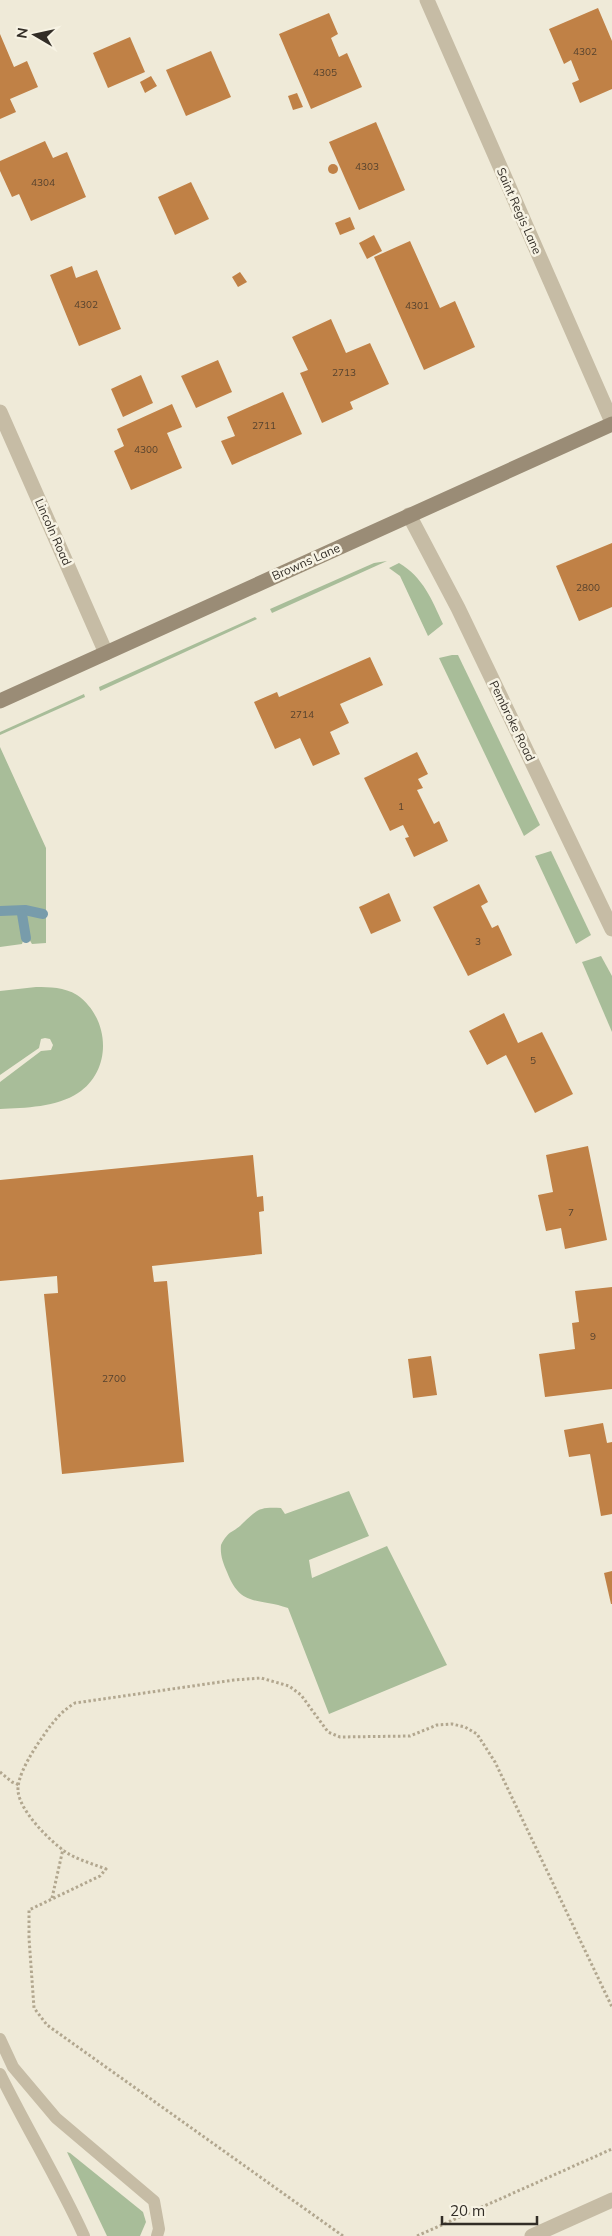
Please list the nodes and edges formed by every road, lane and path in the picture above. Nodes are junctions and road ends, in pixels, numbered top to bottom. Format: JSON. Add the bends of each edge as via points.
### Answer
{"nodes":[{"id":1,"x":427,"y":0,"type":"edge"},
{"id":2,"x":0,"y":412,"type":"edge"},
{"id":3,"x":612,"y":423,"type":"edge"},
{"id":4,"x":408,"y":515,"type":"junction"},
{"id":5,"x":106,"y":653,"type":"junction"},
{"id":6,"x":0,"y":701,"type":"edge"},
{"id":7,"x":612,"y":929,"type":"edge"},
{"id":8,"x":0,"y":1772,"type":"edge"},
{"id":9,"x":19,"y":1785,"type":"junction"},
{"id":10,"x":63,"y":1849,"type":"junction"},
{"id":11,"x":52,"y":1899,"type":"junction"},
{"id":12,"x":612,"y":2007,"type":"edge"},
{"id":13,"x":0,"y":2039,"type":"edge"},
{"id":14,"x":0,"y":2074,"type":"edge"},
{"id":15,"x":612,"y":2149,"type":"edge"},
{"id":16,"x":612,"y":2200,"type":"edge"},
{"id":17,"x":84,"y":2236,"type":"edge"},
{"id":18,"x":157,"y":2236,"type":"edge"},
{"id":19,"x":343,"y":2236,"type":"edge"},
{"id":20,"x":417,"y":2236,"type":"edge"},
{"id":21,"x":532,"y":2236,"type":"edge"}],
"edges":[{"from":1,"to":3,"type":"street","name":"Saint Regis Lane"},
{"from":2,"to":5,"type":"street","name":"Lincoln Road"},
{"from":3,"to":4,"type":"street","name":"Browns Lane"},
{"from":4,"to":5,"type":"street","name":"Browns Lane"},
{"from":4,"to":7,"type":"street","name":"Pembroke Road","via":[[458,608]]},
{"from":5,"to":6,"type":"street","name":"Browns Lane"},
{"from":8,"to":9,"type":"path"},
{"from":9,"to":10,"type":"path","via":[[23,1806],[32,1820]]},
{"from":9,"to":12,"type":"path","via":[[34,1749],[64,1710],[75,1702],[216,1682],[261,1678],[289,1686],[301,1695],[328,1732],[340,1737],[410,1736],[437,1725],[466,1727],[477,1734],[495,1762]]},
{"from":10,"to":11,"type":"path"},
{"from":10,"to":11,"type":"path","via":[[106,1869],[100,1876]]},
{"from":11,"to":19,"type":"path","via":[[29,1910],[28,1920],[34,2008],[46,2025]]},
{"from":13,"to":18,"type":"lane","via":[[13,2066],[56,2118],[154,2201],[159,2223]]},
{"from":14,"to":17,"type":"lane"},
{"from":15,"to":20,"type":"path"},
{"from":16,"to":21,"type":"street"}]}
